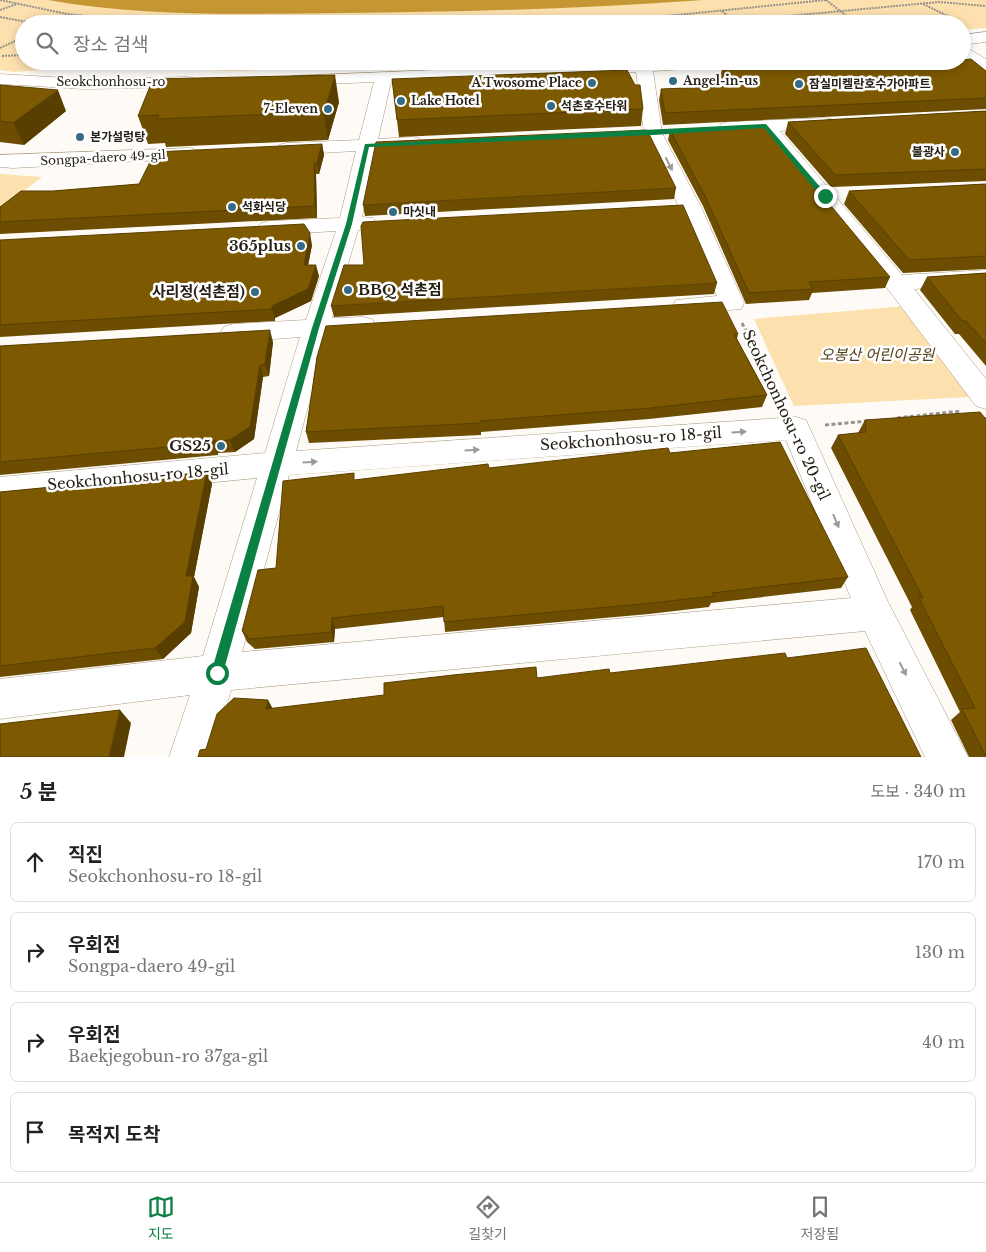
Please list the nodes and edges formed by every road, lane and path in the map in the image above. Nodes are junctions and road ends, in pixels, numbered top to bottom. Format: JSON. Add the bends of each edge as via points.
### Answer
{"nodes":[{"id":1,"x":0,"y":0,"type":"edge"},
{"id":2,"x":826,"y":0,"type":"edge"},
{"id":3,"x":936,"y":0,"type":"edge"},
{"id":4,"x":939,"y":2,"type":"junction"},
{"id":5,"x":17,"y":4,"type":"junction"},
{"id":6,"x":923,"y":4,"type":"junction"},
{"id":7,"x":986,"y":6,"type":"edge"},
{"id":8,"x":0,"y":10,"type":"edge"},
{"id":9,"x":722,"y":10,"type":"junction"},
{"id":10,"x":840,"y":11,"type":"junction"},
{"id":11,"x":76,"y":15,"type":"edge"},
{"id":12,"x":674,"y":15,"type":"edge"},
{"id":13,"x":727,"y":15,"type":"edge"},
{"id":14,"x":798,"y":15,"type":"edge"},
{"id":15,"x":846,"y":15,"type":"edge"},
{"id":16,"x":944,"y":15,"type":"edge"},
{"id":17,"x":0,"y":17,"type":"edge"},
{"id":18,"x":15,"y":20,"type":"edge"},
{"id":19,"x":986,"y":37,"type":"edge"},
{"id":20,"x":971,"y":39,"type":"edge"},
{"id":21,"x":15,"y":40,"type":"edge"},
{"id":22,"x":1,"y":46,"type":"edge"},
{"id":23,"x":15,"y":55,"type":"edge"},
{"id":24,"x":0,"y":56,"type":"edge"},
{"id":25,"x":971,"y":56,"type":"edge"},
{"id":26,"x":986,"y":66,"type":"edge"},
{"id":27,"x":573,"y":70,"type":"edge"},
{"id":28,"x":644,"y":70,"type":"edge"},
{"id":29,"x":286,"y":73,"type":"joint"},
{"id":30,"x":203,"y":74,"type":"joint"},
{"id":31,"x":383,"y":78,"type":"junction"},
{"id":32,"x":0,"y":79,"type":"edge"},
{"id":33,"x":842,"y":122,"type":"edge"},
{"id":34,"x":766,"y":126,"type":"junction"},
{"id":35,"x":709,"y":129,"type":"edge"},
{"id":36,"x":436,"y":142,"type":"edge"},
{"id":37,"x":366,"y":145,"type":"junction"},
{"id":38,"x":269,"y":150,"type":"edge"},
{"id":39,"x":210,"y":153,"type":"edge"},
{"id":40,"x":0,"y":161,"type":"edge"},
{"id":41,"x":388,"y":222,"type":"edge"},
{"id":42,"x":349,"y":224,"type":"junction"},
{"id":43,"x":249,"y":229,"type":"edge"},
{"id":44,"x":986,"y":277,"type":"edge"},
{"id":45,"x":896,"y":283,"type":"junction"},
{"id":46,"x":732,"y":303,"type":"junction"},
{"id":47,"x":663,"y":307,"type":"edge"},
{"id":48,"x":385,"y":324,"type":"edge"},
{"id":49,"x":316,"y":328,"type":"junction"},
{"id":50,"x":207,"y":335,"type":"edge"},
{"id":51,"x":976,"y":405,"type":"edge"},
{"id":52,"x":891,"y":418,"type":"edge"},
{"id":53,"x":872,"y":420,"type":"edge"},
{"id":54,"x":796,"y":428,"type":"junction"},
{"id":55,"x":276,"y":464,"type":"junction"},
{"id":56,"x":0,"y":490,"type":"edge"},
{"id":57,"x":875,"y":613,"type":"junction"},
{"id":58,"x":217,"y":673,"type":"junction"},
{"id":59,"x":0,"y":699,"type":"edge"},
{"id":60,"x":190,"y":757,"type":"edge"},
{"id":61,"x":947,"y":757,"type":"edge"}],
"edges":[{"from":1,"to":5,"type":"path"},
{"from":2,"to":9,"type":"path"},
{"from":2,"to":10,"type":"path"},
{"from":3,"to":4,"type":"path"},
{"from":4,"to":6,"type":"path"},
{"from":4,"to":7,"type":"path"},
{"from":5,"to":8,"type":"path"},
{"from":5,"to":11,"type":"path"},
{"from":6,"to":10,"type":"path"},
{"from":6,"to":16,"type":"path"},
{"from":9,"to":12,"type":"path"},
{"from":9,"to":13,"type":"path"},
{"from":10,"to":14,"type":"path"},
{"from":10,"to":15,"type":"path"},
{"from":17,"to":18,"type":"path"},
{"from":19,"to":20,"type":"street"},
{"from":21,"to":22,"type":"path"},
{"from":23,"to":24,"type":"path"},
{"from":25,"to":26,"type":"street"},
{"from":27,"to":31,"type":"street"},
{"from":28,"to":46,"type":"street","one_way":true,"via":[[653,133],[680,207]]},
{"from":29,"to":30,"type":"path"},
{"from":29,"to":31,"type":"street"},
{"from":30,"to":32,"type":"street","name":"Seokchonhosu-ro","via":[[85,84]]},
{"from":31,"to":37,"type":"street"},
{"from":33,"to":34,"type":"street"},
{"from":34,"to":35,"type":"street"},
{"from":34,"to":45,"type":"street","via":[[834,196]]},
{"from":36,"to":37,"type":"street"},
{"from":37,"to":38,"type":"street"},
{"from":37,"to":42,"type":"street"},
{"from":39,"to":40,"type":"street","name":"Songpa-daero 49-gil"},
{"from":41,"to":42,"type":"street"},
{"from":42,"to":43,"type":"street"},
{"from":42,"to":49,"type":"street"},
{"from":44,"to":45,"type":"street"},
{"from":45,"to":51,"type":"street"},
{"from":46,"to":47,"type":"street"},
{"from":46,"to":54,"type":"path","name":"Seokchonhosu-ro 20-gil"},
{"from":48,"to":49,"type":"street"},
{"from":49,"to":50,"type":"street"},
{"from":49,"to":55,"type":"street"},
{"from":51,"to":52,"type":"path"},
{"from":53,"to":54,"type":"path"},
{"from":55,"to":54,"type":"street","name":"Seokchonhosu-ro 18-gil","one_way":true},
{"from":54,"to":57,"type":"street","name":"Seokchonhosu-ro 20-gil","one_way":true},
{"from":55,"to":56,"type":"street","name":"Seokchonhosu-ro 18-gil"},
{"from":55,"to":58,"type":"street"},
{"from":57,"to":58,"type":"street"},
{"from":57,"to":61,"type":"street","name":"Seokchonhosu-ro 20-gil","one_way":true},
{"from":58,"to":59,"type":"street"},
{"from":58,"to":60,"type":"street"}]}
